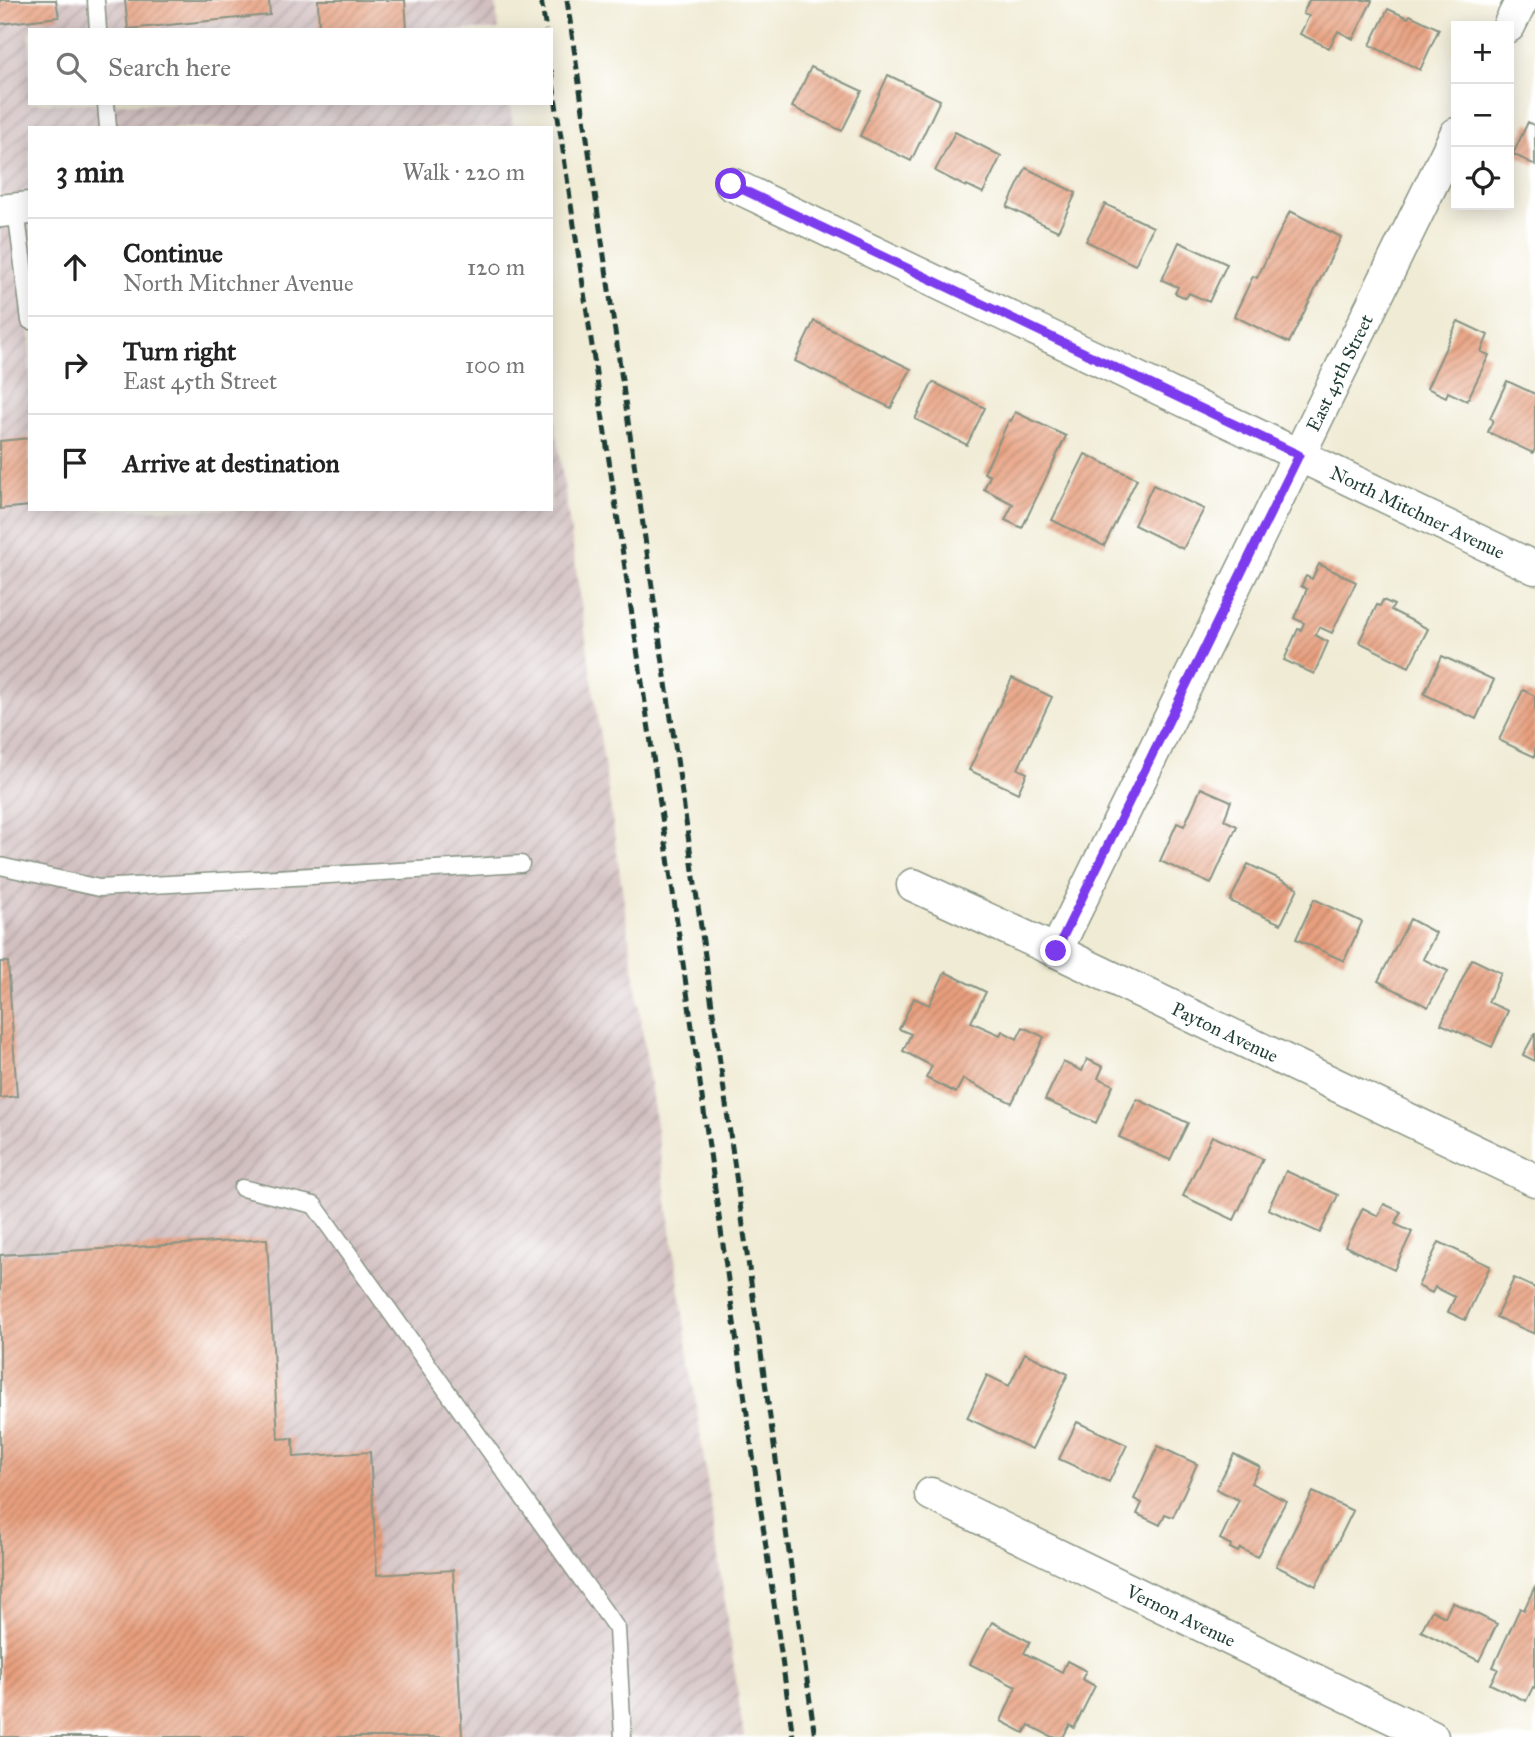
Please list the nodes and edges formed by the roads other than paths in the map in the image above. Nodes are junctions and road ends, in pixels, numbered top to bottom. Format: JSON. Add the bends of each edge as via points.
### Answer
{"nodes":[{"id":1,"x":96,"y":0,"type":"edge"},
{"id":2,"x":1522,"y":0,"type":"edge"},
{"id":3,"x":1512,"y":21,"type":"edge"},
{"id":4,"x":99,"y":28,"type":"edge"},
{"id":5,"x":106,"y":105,"type":"edge"},
{"id":6,"x":108,"y":126,"type":"edge"},
{"id":7,"x":1451,"y":144,"type":"edge"},
{"id":8,"x":731,"y":184,"type":"dead end"},
{"id":9,"x":15,"y":209,"type":"edge"},
{"id":10,"x":28,"y":306,"type":"edge"},
{"id":11,"x":1299,"y":455,"type":"junction"},
{"id":12,"x":1535,"y":568,"type":"edge"},
{"id":13,"x":521,"y":864,"type":"dead end"},
{"id":14,"x":0,"y":866,"type":"edge"},
{"id":15,"x":913,"y":885,"type":"dead end"},
{"id":16,"x":1056,"y":951,"type":"junction"},
{"id":17,"x":1535,"y":1180,"type":"edge"},
{"id":18,"x":242,"y":1188,"type":"dead end"},
{"id":19,"x":931,"y":1494,"type":"dead end"},
{"id":20,"x":623,"y":1737,"type":"edge"},
{"id":21,"x":1432,"y":1737,"type":"edge"}],
"edges":[{"from":1,"to":4,"type":"lane"},
{"from":2,"to":3,"type":"street"},
{"from":5,"to":6,"type":"lane"},
{"from":7,"to":11,"type":"street","name":"East 45th Street"},
{"from":8,"to":11,"type":"street","name":"North Mitchner Avenue"},
{"from":9,"to":10,"type":"lane"},
{"from":11,"to":12,"type":"street","name":"North Mitchner Avenue"},
{"from":11,"to":16,"type":"street","name":"East 45th Street"},
{"from":13,"to":14,"type":"lane","via":[[99,888]]},
{"from":15,"to":16,"type":"street","name":"Payton Avenue"},
{"from":16,"to":17,"type":"street","name":"Payton Avenue"},
{"from":18,"to":20,"type":"lane","via":[[314,1205],[617,1629]]},
{"from":19,"to":21,"type":"street","name":"Vernon Avenue"}]}
